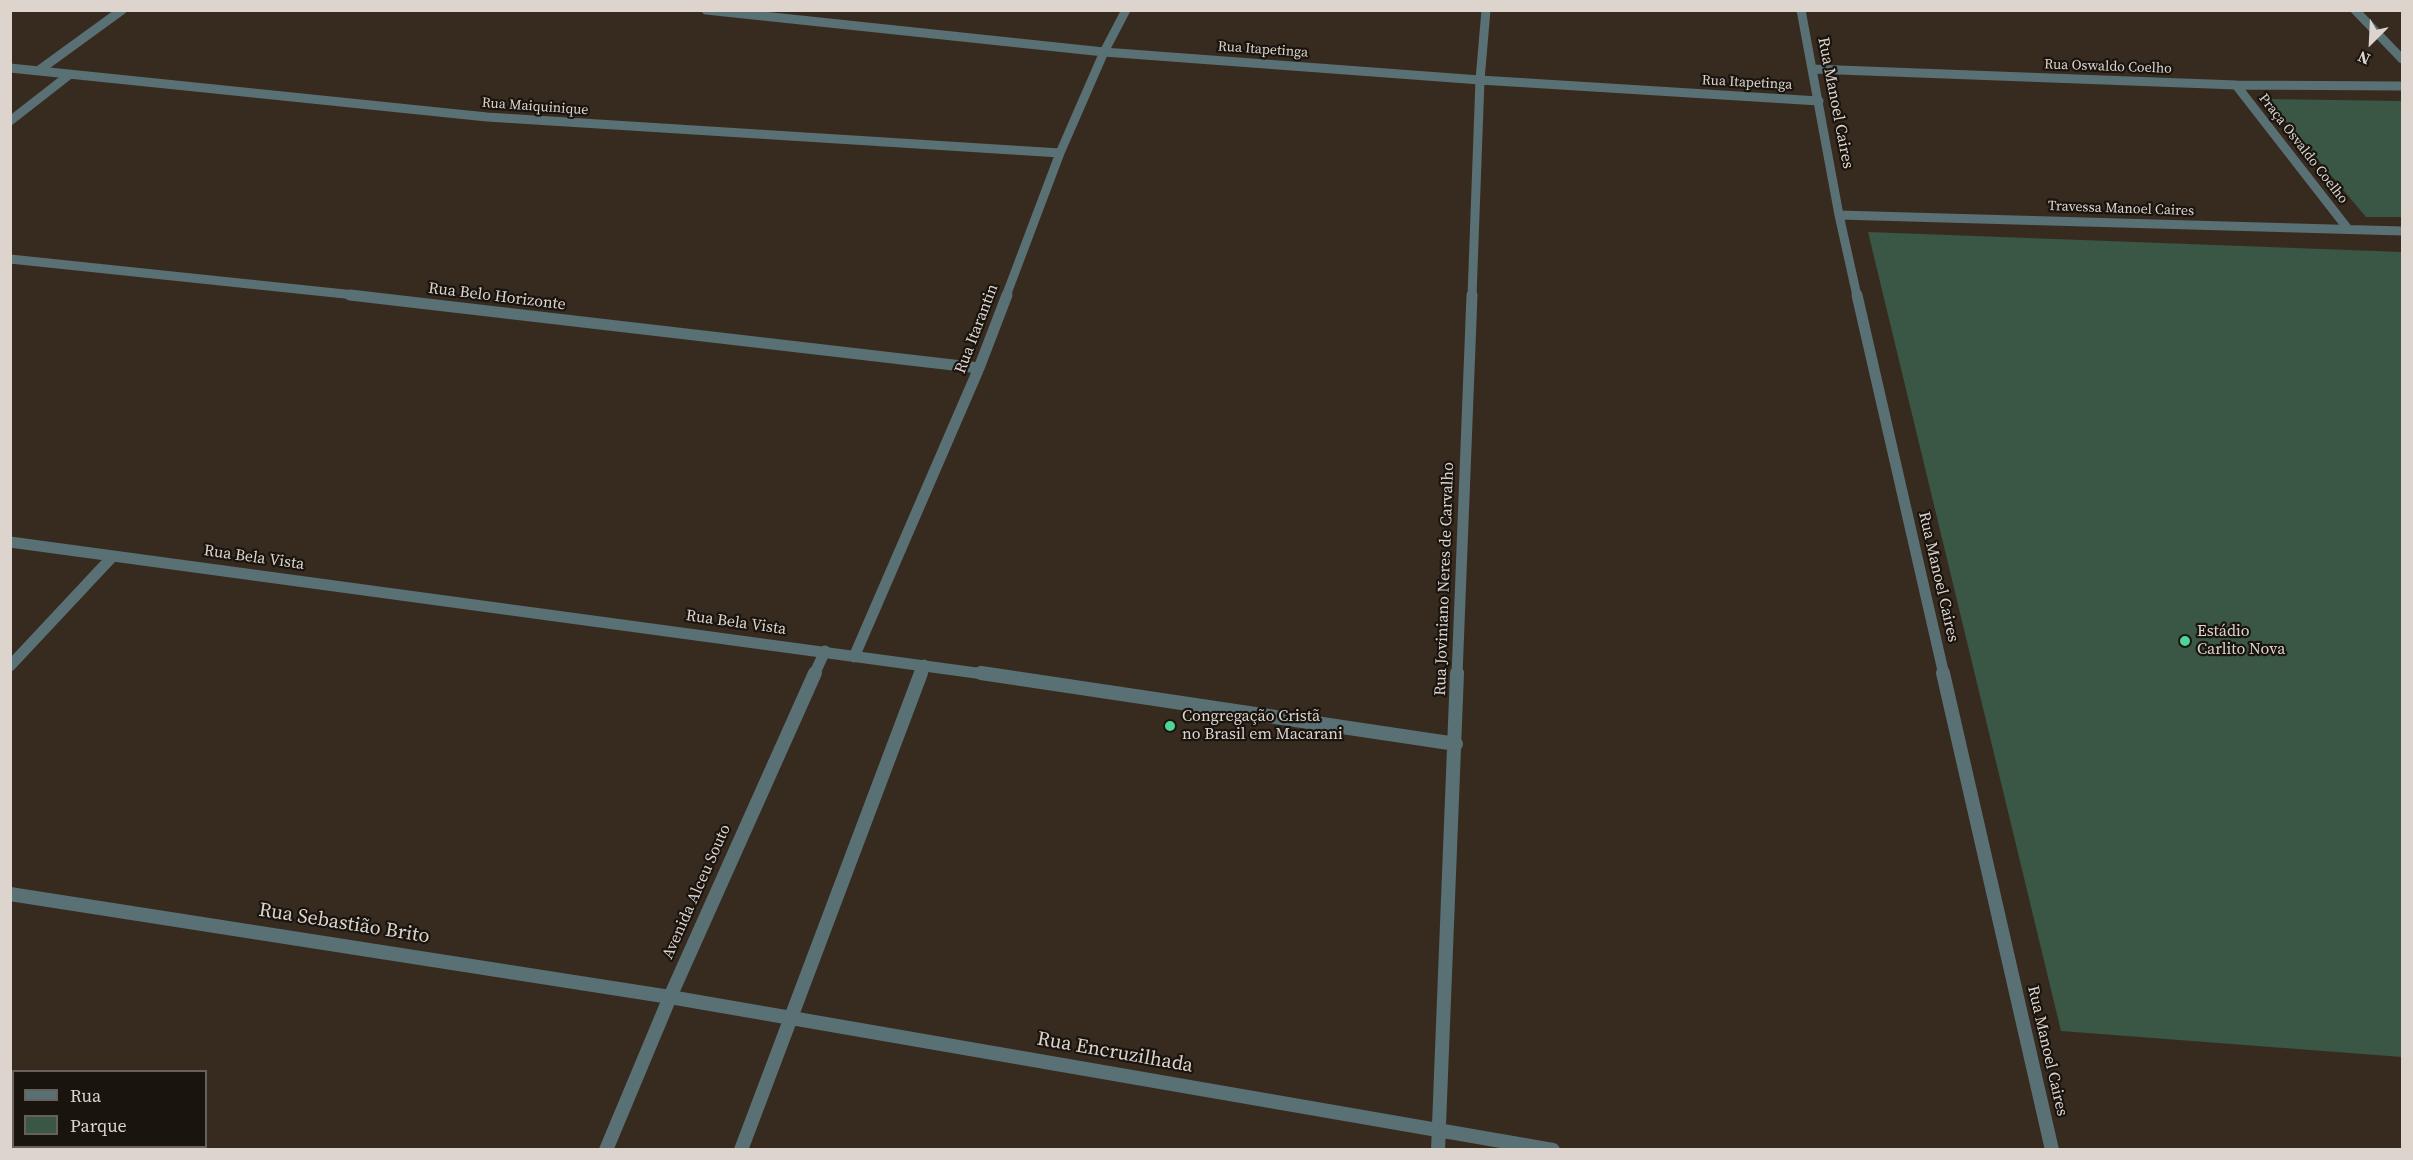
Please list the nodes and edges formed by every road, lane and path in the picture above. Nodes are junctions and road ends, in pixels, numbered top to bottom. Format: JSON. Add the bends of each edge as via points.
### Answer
{"nodes":[{"id":1,"x":122,"y":10,"type":"edge"},
{"id":2,"x":706,"y":10,"type":"edge"},
{"id":3,"x":1126,"y":10,"type":"edge"},
{"id":4,"x":1486,"y":10,"type":"edge"},
{"id":5,"x":1801,"y":10,"type":"edge"},
{"id":6,"x":2355,"y":10,"type":"edge"},
{"id":7,"x":1104,"y":52,"type":"junction"},
{"id":8,"x":2403,"y":59,"type":"edge"},
{"id":9,"x":10,"y":68,"type":"edge"},
{"id":10,"x":1813,"y":69,"type":"junction"},
{"id":11,"x":38,"y":71,"type":"junction"},
{"id":12,"x":69,"y":75,"type":"junction"},
{"id":13,"x":1480,"y":80,"type":"junction"},
{"id":14,"x":2236,"y":85,"type":"junction"},
{"id":15,"x":2403,"y":86,"type":"edge"},
{"id":16,"x":1819,"y":101,"type":"junction"},
{"id":17,"x":10,"y":121,"type":"edge"},
{"id":18,"x":1060,"y":153,"type":"junction"},
{"id":19,"x":1839,"y":215,"type":"junction"},
{"id":20,"x":2348,"y":229,"type":"junction"},
{"id":21,"x":2403,"y":231,"type":"edge"},
{"id":22,"x":10,"y":259,"type":"edge"},
{"id":23,"x":979,"y":368,"type":"junction"},
{"id":24,"x":10,"y":542,"type":"edge"},
{"id":25,"x":113,"y":556,"type":"junction"},
{"id":26,"x":825,"y":651,"type":"junction"},
{"id":27,"x":854,"y":657,"type":"junction"},
{"id":28,"x":924,"y":665,"type":"junction"},
{"id":29,"x":10,"y":666,"type":"edge"},
{"id":30,"x":1456,"y":744,"type":"junction"},
{"id":31,"x":10,"y":894,"type":"edge"},
{"id":32,"x":670,"y":997,"type":"junction"},
{"id":33,"x":789,"y":1018,"type":"junction"},
{"id":34,"x":1439,"y":1131,"type":"junction"},
{"id":35,"x":606,"y":1149,"type":"edge"},
{"id":36,"x":741,"y":1149,"type":"edge"},
{"id":37,"x":1438,"y":1149,"type":"edge"},
{"id":38,"x":1553,"y":1149,"type":"edge"},
{"id":39,"x":2052,"y":1149,"type":"edge"}],
"edges":[{"from":1,"to":11,"type":"street"},
{"from":2,"to":7,"type":"street","name":"Rua Itapetinga"},
{"from":3,"to":7,"type":"street","name":"Rua Itarantin"},
{"from":4,"to":13,"type":"street","name":"Rua Joviniano Neres de Carvalho"},
{"from":5,"to":10,"type":"street","name":"Rua Manoel Caires"},
{"from":6,"to":8,"type":"street"},
{"from":7,"to":13,"type":"street","name":"Rua Itapetinga"},
{"from":7,"to":18,"type":"street","name":"Rua Itarantin"},
{"from":9,"to":11,"type":"street","name":"Rua Maiquinique"},
{"from":10,"to":14,"type":"street","name":"Rua Oswaldo Coelho"},
{"from":10,"to":16,"type":"street","name":"Rua Manoel Caires"},
{"from":11,"to":12,"type":"street","name":"Rua Maiquinique"},
{"from":12,"to":17,"type":"street"},
{"from":12,"to":18,"type":"street","name":"Rua Maiquinique","via":[[487,117]]},
{"from":13,"to":16,"type":"street","name":"Rua Itapetinga"},
{"from":13,"to":30,"type":"street","name":"Rua Joviniano Neres de Carvalho"},
{"from":14,"to":15,"type":"street","name":"Rua Oswaldo Coelho"},
{"from":14,"to":20,"type":"street","name":"Praça Osvaldo Coelho"},
{"from":16,"to":19,"type":"street","name":"Rua Manoel Caires"},
{"from":18,"to":23,"type":"street","name":"Rua Itarantin"},
{"from":19,"to":20,"type":"street","name":"Travessa Manoel Caires"},
{"from":19,"to":39,"type":"street","name":"Rua Manoel Caires"},
{"from":20,"to":21,"type":"street","name":"Travessa Manoel Caires"},
{"from":22,"to":23,"type":"street","name":"Rua Belo Horizonte"},
{"from":23,"to":27,"type":"street","name":"Rua Itarantin"},
{"from":24,"to":25,"type":"street","name":"Rua Bela Vista"},
{"from":25,"to":26,"type":"street","name":"Rua Bela Vista"},
{"from":25,"to":29,"type":"street"},
{"from":26,"to":27,"type":"street","name":"Rua Bela Vista"},
{"from":26,"to":32,"type":"street","name":"Avenida Alceu Souto"},
{"from":27,"to":28,"type":"street","name":"Rua Bela Vista"},
{"from":28,"to":30,"type":"street","name":"Rua Bela Vista"},
{"from":28,"to":33,"type":"street"},
{"from":30,"to":34,"type":"street","name":"Rua Joviniano Neres de Carvalho"},
{"from":31,"to":32,"type":"street","name":"Rua Sebastião Brito"},
{"from":32,"to":33,"type":"street","name":"Rua Encruzilhada"},
{"from":32,"to":35,"type":"street","name":"Avenida Alceu Souto"},
{"from":33,"to":34,"type":"street","name":"Rua Encruzilhada"},
{"from":33,"to":36,"type":"street"},
{"from":34,"to":37,"type":"street","name":"Rua Joviniano Neres de Carvalho"},
{"from":34,"to":38,"type":"street","name":"Rua Encruzilhada"}]}
